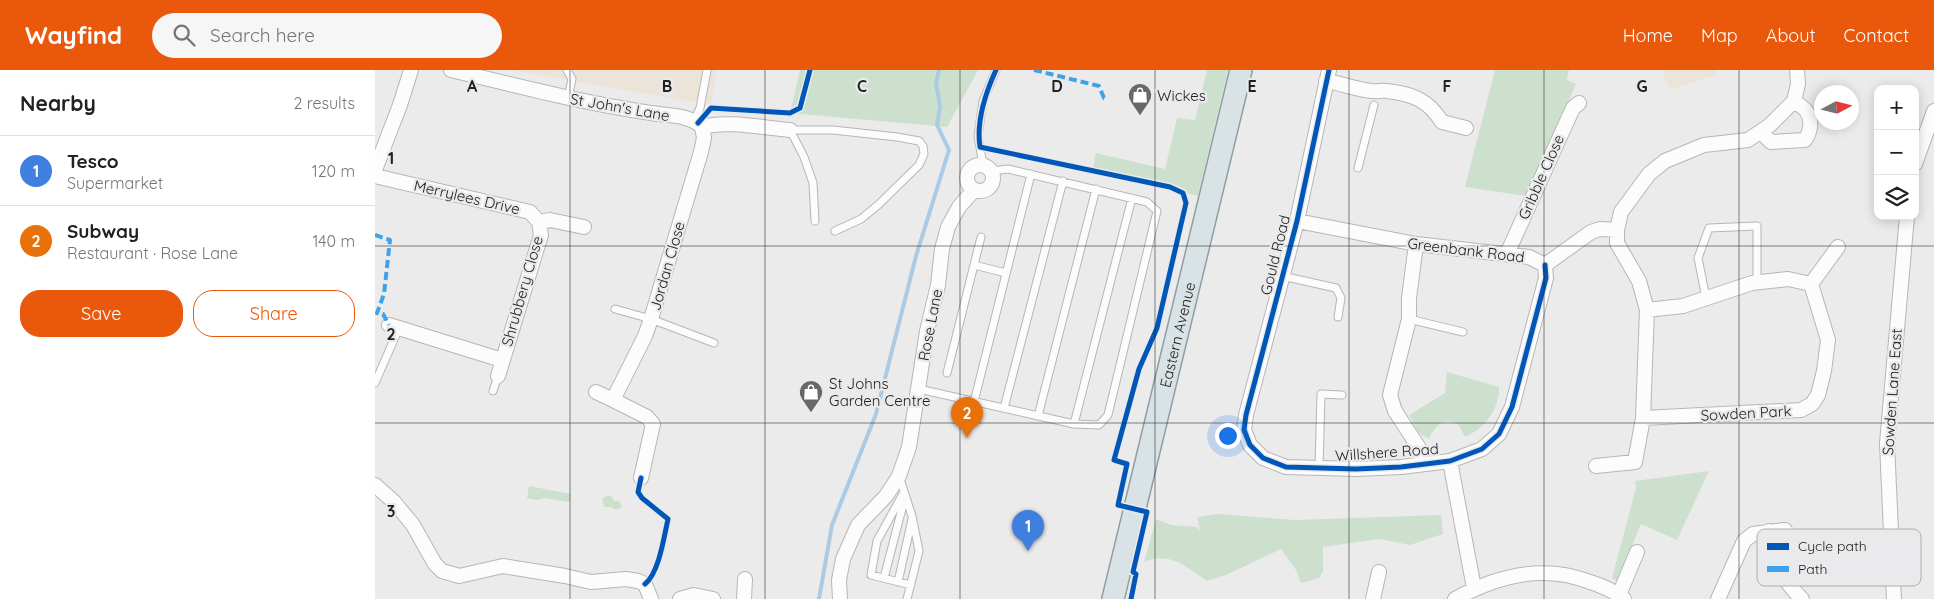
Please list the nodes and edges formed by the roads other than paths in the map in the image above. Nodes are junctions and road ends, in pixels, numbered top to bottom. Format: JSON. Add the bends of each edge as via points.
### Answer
{"nodes":[{"id":1,"x":411,"y":70,"type":"edge"},
{"id":2,"x":451,"y":70,"type":"edge"},
{"id":3,"x":567,"y":70,"type":"edge"},
{"id":4,"x":707,"y":70,"type":"edge"},
{"id":5,"x":996,"y":70,"type":"edge"},
{"id":6,"x":1241,"y":70,"type":"edge"},
{"id":7,"x":1797,"y":70,"type":"edge"},
{"id":8,"x":1327,"y":75,"type":"edge"},
{"id":9,"x":568,"y":98,"type":"junction"},
{"id":10,"x":1373,"y":98,"type":"junction"},
{"id":11,"x":1794,"y":101,"type":"junction"},
{"id":12,"x":1579,"y":103,"type":"dead end"},
{"id":13,"x":1934,"y":110,"type":"edge"},
{"id":14,"x":698,"y":124,"type":"junction"},
{"id":15,"x":1465,"y":128,"type":"dead end"},
{"id":16,"x":789,"y":130,"type":"junction"},
{"id":17,"x":1762,"y":133,"type":"junction"},
{"id":18,"x":1919,"y":153,"type":"edge"},
{"id":19,"x":987,"y":168,"type":"junction"},
{"id":20,"x":1358,"y":168,"type":"dead end"},
{"id":21,"x":375,"y":170,"type":"edge"},
{"id":22,"x":1031,"y":174,"type":"junction"},
{"id":23,"x":375,"y":176,"type":"edge"},
{"id":24,"x":1063,"y":181,"type":"junction"},
{"id":25,"x":1096,"y":189,"type":"junction"},
{"id":26,"x":974,"y":190,"type":"junction"},
{"id":27,"x":1132,"y":198,"type":"junction"},
{"id":28,"x":1907,"y":220,"type":"edge"},
{"id":29,"x":815,"y":221,"type":"dead end"},
{"id":30,"x":1297,"y":221,"type":"junction"},
{"id":31,"x":539,"y":222,"type":"junction"},
{"id":32,"x":584,"y":227,"type":"dead end"},
{"id":33,"x":1617,"y":230,"type":"junction"},
{"id":34,"x":835,"y":231,"type":"dead end"},
{"id":35,"x":981,"y":237,"type":"dead end"},
{"id":36,"x":1416,"y":244,"type":"junction"},
{"id":37,"x":1838,"y":247,"type":"dead end"},
{"id":38,"x":1507,"y":254,"type":"junction"},
{"id":39,"x":1545,"y":264,"type":"junction"},
{"id":40,"x":974,"y":265,"type":"junction"},
{"id":41,"x":1006,"y":273,"type":"junction"},
{"id":42,"x":1283,"y":276,"type":"junction"},
{"id":43,"x":1757,"y":282,"type":"junction"},
{"id":44,"x":1811,"y":284,"type":"junction"},
{"id":45,"x":1706,"y":298,"type":"junction"},
{"id":46,"x":615,"y":309,"type":"dead end"},
{"id":47,"x":1647,"y":310,"type":"junction"},
{"id":48,"x":1338,"y":317,"type":"dead end"},
{"id":49,"x":651,"y":319,"type":"junction"},
{"id":50,"x":1409,"y":319,"type":"junction"},
{"id":51,"x":394,"y":326,"type":"joint"},
{"id":52,"x":1463,"y":332,"type":"dead end"},
{"id":53,"x":714,"y":343,"type":"dead end"},
{"id":54,"x":502,"y":360,"type":"junction"},
{"id":55,"x":947,"y":373,"type":"dead end"},
{"id":56,"x":498,"y":376,"type":"joint"},
{"id":57,"x":375,"y":383,"type":"edge"},
{"id":58,"x":919,"y":389,"type":"junction"},
{"id":59,"x":493,"y":391,"type":"dead end"},
{"id":60,"x":596,"y":392,"type":"dead end"},
{"id":61,"x":1342,"y":395,"type":"dead end"},
{"id":62,"x":613,"y":400,"type":"junction"},
{"id":63,"x":974,"y":402,"type":"junction"},
{"id":64,"x":1004,"y":408,"type":"junction"},
{"id":65,"x":1038,"y":416,"type":"junction"},
{"id":66,"x":1643,"y":418,"type":"junction"},
{"id":67,"x":1074,"y":424,"type":"junction"},
{"id":68,"x":1250,"y":445,"type":"joint"},
{"id":69,"x":1449,"y":461,"type":"junction"},
{"id":70,"x":1423,"y":463,"type":"junction"},
{"id":71,"x":1595,"y":466,"type":"dead end"},
{"id":72,"x":1319,"y":469,"type":"junction"},
{"id":73,"x":899,"y":476,"type":"junction"},
{"id":74,"x":641,"y":478,"type":"dead end"},
{"id":75,"x":375,"y":485,"type":"edge"},
{"id":76,"x":905,"y":494,"type":"junction"},
{"id":77,"x":912,"y":519,"type":"junction"},
{"id":78,"x":1891,"y":529,"type":"edge"},
{"id":79,"x":1757,"y":533,"type":"edge"},
{"id":80,"x":1637,"y":552,"type":"dead end"},
{"id":81,"x":1379,"y":572,"type":"dead end"},
{"id":82,"x":884,"y":578,"type":"junction"},
{"id":83,"x":745,"y":579,"type":"dead end"},
{"id":84,"x":898,"y":582,"type":"junction"},
{"id":85,"x":911,"y":585,"type":"junction"},
{"id":86,"x":1789,"y":586,"type":"edge"},
{"id":87,"x":1893,"y":586,"type":"edge"},
{"id":88,"x":1474,"y":588,"type":"junction"},
{"id":89,"x":1622,"y":597,"type":"edge"},
{"id":90,"x":651,"y":599,"type":"edge"},
{"id":91,"x":680,"y":599,"type":"edge"},
{"id":92,"x":713,"y":599,"type":"edge"},
{"id":93,"x":744,"y":599,"type":"edge"},
{"id":94,"x":840,"y":599,"type":"edge"},
{"id":95,"x":907,"y":599,"type":"edge"},
{"id":96,"x":1113,"y":599,"type":"edge"},
{"id":97,"x":1373,"y":599,"type":"edge"},
{"id":98,"x":1455,"y":599,"type":"edge"},
{"id":99,"x":1717,"y":599,"type":"edge"},
{"id":100,"x":1802,"y":599,"type":"edge"},
{"id":101,"x":1894,"y":599,"type":"edge"}],
"edges":[{"from":1,"to":21,"type":"street"},
{"from":2,"to":9,"type":"street","name":"St John's Lane"},
{"from":3,"to":9,"type":"lane","via":[[572,79]]},
{"from":4,"to":14,"type":"lane"},
{"from":5,"to":19,"type":"lane","via":[[983,101],[978,136]]},
{"from":6,"to":96,"type":"main road","name":"Eastern Avenue"},
{"from":7,"to":11,"type":"street"},
{"from":8,"to":10,"type":"street"},
{"from":8,"to":30,"type":"street","name":"Gould Road"},
{"from":9,"to":14,"type":"street","name":"St John's Lane","via":[[690,118]]},
{"from":10,"to":15,"type":"street","via":[[1386,91],[1414,96],[1435,111],[1442,122]]},
{"from":10,"to":20,"type":"lane"},
{"from":11,"to":17,"type":"street"},
{"from":11,"to":17,"type":"street","via":[[1807,112],[1811,124],[1805,140],[1771,142]]},
{"from":12,"to":38,"type":"street","name":"Gribble Close","via":[[1573,108]]},
{"from":13,"to":18,"type":"street"},
{"from":14,"to":16,"type":"street","name":"St John's Lane"},
{"from":14,"to":49,"type":"street","name":"Jordan Close","via":[[704,138],[701,152]]},
{"from":16,"to":29,"type":"lane","via":[[804,157],[813,183]]},
{"from":16,"to":34,"type":"lane","via":[[833,130],[897,137],[919,141],[923,146],[924,154],[919,165],[878,205],[861,219]]},
{"from":17,"to":33,"type":"street","via":[[1748,140],[1704,144],[1665,161],[1634,192],[1621,212]]},
{"from":19,"to":22,"type":"lane"},
{"from":19,"to":26,"type":"street","via":[[993,182],[991,186],[983,191]]},
{"from":19,"to":26,"type":"street","via":[[972,166],[967,174],[967,182]]},
{"from":22,"to":24,"type":"lane"},
{"from":22,"to":41,"type":"lane"},
{"from":23,"to":31,"type":"street","name":"Merrylees Drive","via":[[530,212]]},
{"from":24,"to":25,"type":"lane"},
{"from":24,"to":64,"type":"lane"},
{"from":25,"to":27,"type":"lane"},
{"from":25,"to":65,"type":"lane"},
{"from":26,"to":58,"type":"street","name":"Rose Lane","via":[[948,227]]},
{"from":27,"to":67,"type":"lane"},
{"from":27,"to":67,"type":"lane","via":[[1147,202],[1157,211],[1108,415],[1099,425]]},
{"from":28,"to":78,"type":"street","name":"Sowden Lane East","via":[[1887,443]]},
{"from":30,"to":36,"type":"street","name":"Greenbank Road"},
{"from":30,"to":42,"type":"street","name":"Gould Road"},
{"from":31,"to":32,"type":"street","name":"Merrylees Drive","via":[[550,220]]},
{"from":31,"to":54,"type":"street","name":"Shrubbery Close","via":[[541,235]]},
{"from":33,"to":39,"type":"street","name":"Greenbank Road","via":[[1591,232]]},
{"from":33,"to":47,"type":"street","via":[[1617,243],[1639,281]]},
{"from":35,"to":40,"type":"lane"},
{"from":36,"to":38,"type":"street","name":"Greenbank Road"},
{"from":36,"to":50,"type":"street"},
{"from":37,"to":44,"type":"street"},
{"from":38,"to":39,"type":"street","name":"Greenbank Road","via":[[1529,257]]},
{"from":39,"to":69,"type":"street","name":"Willshere Road","via":[[1546,278],[1512,406],[1499,434],[1482,449]]},
{"from":40,"to":41,"type":"lane"},
{"from":40,"to":55,"type":"lane"},
{"from":41,"to":63,"type":"lane"},
{"from":42,"to":48,"type":"lane","via":[[1336,288],[1341,298]]},
{"from":42,"to":68,"type":"street","name":"Gould Road","via":[[1246,415],[1244,430]]},
{"from":43,"to":44,"type":"street","via":[[1788,279]]},
{"from":43,"to":45,"type":"street"},
{"from":43,"to":45,"type":"lane","via":[[1757,226],[1709,228],[1698,258]]},
{"from":44,"to":66,"type":"street","name":"Sowden Park","via":[[1827,340],[1820,387],[1811,404],[1801,410]]},
{"from":45,"to":47,"type":"street","via":[[1683,306]]},
{"from":46,"to":49,"type":"lane"},
{"from":47,"to":66,"type":"street"},
{"from":49,"to":53,"type":"lane"},
{"from":49,"to":62,"type":"street","name":"Jordan Close"},
{"from":50,"to":52,"type":"lane"},
{"from":50,"to":70,"type":"street","via":[[1390,396],[1395,411],[1421,451]]},
{"from":51,"to":54,"type":"street","name":"Shrubbery Close"},
{"from":51,"to":57,"type":"lane"},
{"from":54,"to":56,"type":"street","name":"Shrubbery Close"},
{"from":56,"to":59,"type":"lane"},
{"from":58,"to":63,"type":"lane"},
{"from":58,"to":73,"type":"street","name":"Rose Lane","via":[[909,447]]},
{"from":60,"to":62,"type":"street"},
{"from":61,"to":72,"type":"lane","via":[[1321,394]]},
{"from":62,"to":74,"type":"street","via":[[647,417],[653,424]]},
{"from":63,"to":64,"type":"lane"},
{"from":64,"to":65,"type":"lane"},
{"from":65,"to":67,"type":"lane"},
{"from":66,"to":71,"type":"street","via":[[1635,462]]},
{"from":68,"to":72,"type":"street","name":"Willshere Road","via":[[1263,458],[1286,467]]},
{"from":69,"to":70,"type":"street","name":"Willshere Road"},
{"from":69,"to":88,"type":"street","name":"Willshere Road"},
{"from":70,"to":72,"type":"street","name":"Willshere Road","via":[[1401,467]]},
{"from":73,"to":76,"type":"lane"},
{"from":73,"to":94,"type":"street","name":"Rose Lane","via":[[886,496],[858,525],[843,559]]},
{"from":75,"to":90,"type":"street","via":[[413,525],[442,571],[459,576],[503,566],[591,582],[638,580],[645,584]]},
{"from":76,"to":77,"type":"lane"},
{"from":76,"to":82,"type":"lane"},
{"from":76,"to":82,"type":"lane","via":[[877,541],[871,575]]},
{"from":77,"to":84,"type":"lane"},
{"from":77,"to":85,"type":"lane","via":[[919,551]]},
{"from":79,"to":99,"type":"street","via":[[1744,540]]},
{"from":80,"to":89,"type":"street"},
{"from":81,"to":97,"type":"street"},
{"from":82,"to":84,"type":"lane"},
{"from":83,"to":93,"type":"street"},
{"from":84,"to":85,"type":"lane"},
{"from":85,"to":95,"type":"lane"},
{"from":86,"to":100,"type":"street"},
{"from":87,"to":101,"type":"street","name":"Sowden Lane East"},
{"from":88,"to":89,"type":"street","via":[[1503,578],[1537,572],[1559,573],[1610,589]]},
{"from":88,"to":98,"type":"street"},
{"from":91,"to":92,"type":"street","via":[[694,596]]}]}
